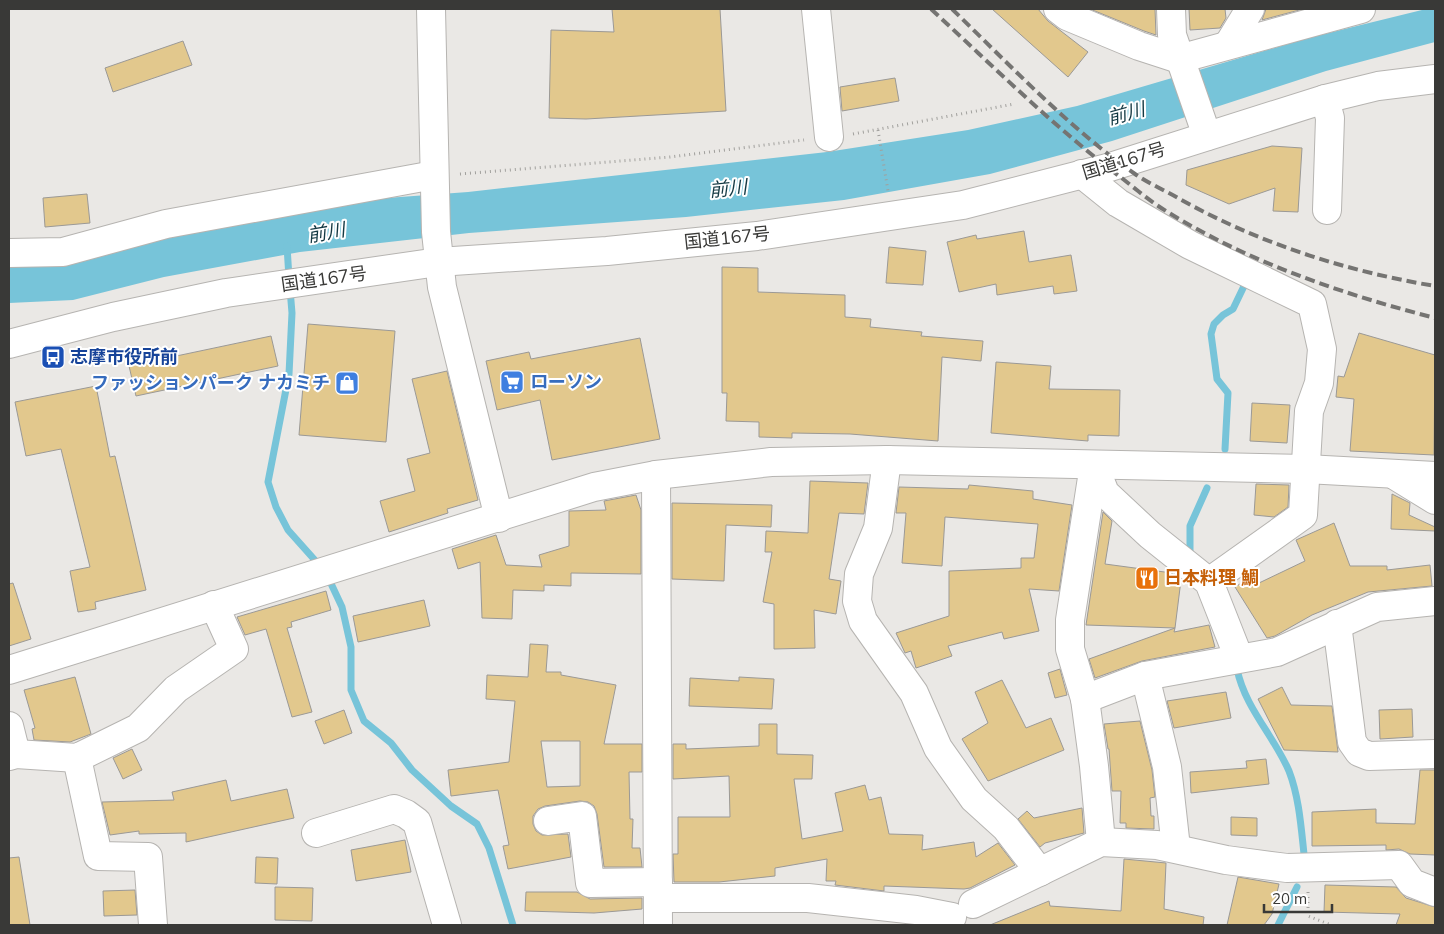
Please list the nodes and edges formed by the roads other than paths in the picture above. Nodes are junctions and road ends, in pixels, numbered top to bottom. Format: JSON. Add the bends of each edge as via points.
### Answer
{"nodes":[{"id":1,"x":431,"y":9,"type":"edge"},
{"id":2,"x":816,"y":9,"type":"edge"},
{"id":3,"x":1058,"y":9,"type":"edge"},
{"id":4,"x":1171,"y":9,"type":"edge"},
{"id":5,"x":1250,"y":9,"type":"edge"},
{"id":6,"x":1361,"y":9,"type":"edge"},
{"id":7,"x":1228,"y":45,"type":"junction"},
{"id":8,"x":1181,"y":64,"type":"junction"},
{"id":9,"x":1435,"y":79,"type":"edge"},
{"id":10,"x":1325,"y":99,"type":"junction"},
{"id":11,"x":1203,"y":126,"type":"junction"},
{"id":12,"x":829,"y":137,"type":"road end"},
{"id":13,"x":1082,"y":174,"type":"junction"},
{"id":14,"x":434,"y":181,"type":"junction"},
{"id":15,"x":1327,"y":210,"type":"dead end"},
{"id":16,"x":437,"y":251,"type":"junction"},
{"id":17,"x":9,"y":253,"type":"edge"},
{"id":18,"x":9,"y":344,"type":"edge"},
{"id":19,"x":887,"y":460,"type":"junction"},
{"id":20,"x":1094,"y":466,"type":"junction"},
{"id":21,"x":1306,"y":469,"type":"junction"},
{"id":22,"x":656,"y":474,"type":"junction"},
{"id":23,"x":1394,"y":475,"type":"junction"},
{"id":24,"x":1435,"y":476,"type":"edge"},
{"id":25,"x":1435,"y":500,"type":"edge"},
{"id":26,"x":499,"y":518,"type":"junction"},
{"id":27,"x":1208,"y":582,"type":"junction"},
{"id":28,"x":1435,"y":601,"type":"edge"},
{"id":29,"x":214,"y":606,"type":"junction"},
{"id":30,"x":1337,"y":624,"type":"junction"},
{"id":31,"x":1239,"y":658,"type":"junction"},
{"id":32,"x":9,"y":670,"type":"edge"},
{"id":33,"x":1144,"y":676,"type":"junction"},
{"id":34,"x":1084,"y":699,"type":"junction"},
{"id":35,"x":9,"y":726,"type":"edge"},
{"id":36,"x":1435,"y":754,"type":"edge"},
{"id":37,"x":12,"y":755,"type":"edge"},
{"id":38,"x":77,"y":758,"type":"junction"},
{"id":39,"x":548,"y":820,"type":"dead end"},
{"id":40,"x":316,"y":833,"type":"dead end"},
{"id":41,"x":1101,"y":842,"type":"junction"},
{"id":42,"x":1176,"y":848,"type":"junction"},
{"id":43,"x":1040,"y":872,"type":"junction"},
{"id":44,"x":658,"y":890,"type":"junction"},
{"id":45,"x":1435,"y":892,"type":"edge"},
{"id":46,"x":964,"y":918,"type":"edge"},
{"id":47,"x":152,"y":925,"type":"edge"},
{"id":48,"x":447,"y":925,"type":"edge"},
{"id":49,"x":658,"y":925,"type":"edge"}],
"edges":[{"from":1,"to":14,"type":"main road"},
{"from":2,"to":12,"type":"main road"},
{"from":3,"to":8,"type":"main road","via":[[1067,16]]},
{"from":4,"to":8,"type":"main road","via":[[1172,35]]},
{"from":5,"to":7,"type":"main road"},
{"from":6,"to":7,"type":"main road"},
{"from":7,"to":8,"type":"main road"},
{"from":8,"to":11,"type":"main road"},
{"from":9,"to":10,"type":"main road","name":"国道167号","via":[[1378,86]]},
{"from":10,"to":11,"type":"main road","name":"国道167号"},
{"from":10,"to":15,"type":"main road","via":[[1330,118]]},
{"from":11,"to":13,"type":"main road","name":"国道167号"},
{"from":13,"to":16,"type":"main road","name":"国道167号","via":[[963,205],[776,233],[607,251]]},
{"from":13,"to":21,"type":"main road","via":[[1118,203],[1190,245],[1312,304],[1323,338],[1320,382],[1309,411]]},
{"from":14,"to":16,"type":"main road"},
{"from":14,"to":17,"type":"main road","via":[[166,224],[63,252]]},
{"from":16,"to":18,"type":"main road","name":"国道167号","via":[[292,284],[226,293],[112,317]]},
{"from":16,"to":26,"type":"main road","via":[[442,287]]},
{"from":19,"to":20,"type":"main road"},
{"from":19,"to":22,"type":"main road","via":[[771,462]]},
{"from":19,"to":43,"type":"main road","via":[[878,528],[859,574],[857,601],[863,621],[914,693],[938,748],[974,799],[1006,828]]},
{"from":20,"to":21,"type":"main road"},
{"from":20,"to":27,"type":"main road","via":[[1105,493]]},
{"from":20,"to":34,"type":"main road","via":[[1070,620],[1070,649]]},
{"from":21,"to":23,"type":"main road"},
{"from":21,"to":27,"type":"main road","via":[[1303,515]]},
{"from":22,"to":26,"type":"main road","via":[[594,487]]},
{"from":22,"to":44,"type":"main road"},
{"from":23,"to":24,"type":"main road"},
{"from":23,"to":25,"type":"main road"},
{"from":26,"to":29,"type":"main road"},
{"from":27,"to":31,"type":"main road"},
{"from":28,"to":30,"type":"main road","via":[[1377,608]]},
{"from":29,"to":32,"type":"main road"},
{"from":29,"to":38,"type":"main road","via":[[234,649],[176,689],[138,728]]},
{"from":30,"to":31,"type":"main road","via":[[1277,652]]},
{"from":30,"to":36,"type":"main road","via":[[1352,742],[1360,752],[1369,756]]},
{"from":31,"to":33,"type":"main road"},
{"from":33,"to":34,"type":"main road"},
{"from":33,"to":42,"type":"main road","via":[[1167,767]]},
{"from":34,"to":41,"type":"main road"},
{"from":35,"to":37,"type":"main road"},
{"from":37,"to":38,"type":"main road"},
{"from":38,"to":47,"type":"main road","via":[[98,856],[148,857]]},
{"from":39,"to":44,"type":"main road","via":[[582,816],[590,883]]},
{"from":40,"to":48,"type":"main road","via":[[394,809],[406,814],[417,822]]},
{"from":41,"to":42,"type":"main road"},
{"from":41,"to":43,"type":"main road"},
{"from":42,"to":45,"type":"main road","via":[[1226,860],[1287,868],[1399,865],[1412,883]]},
{"from":43,"to":46,"type":"main road"},
{"from":44,"to":46,"type":"main road","via":[[808,898]]},
{"from":44,"to":49,"type":"main road"}]}
